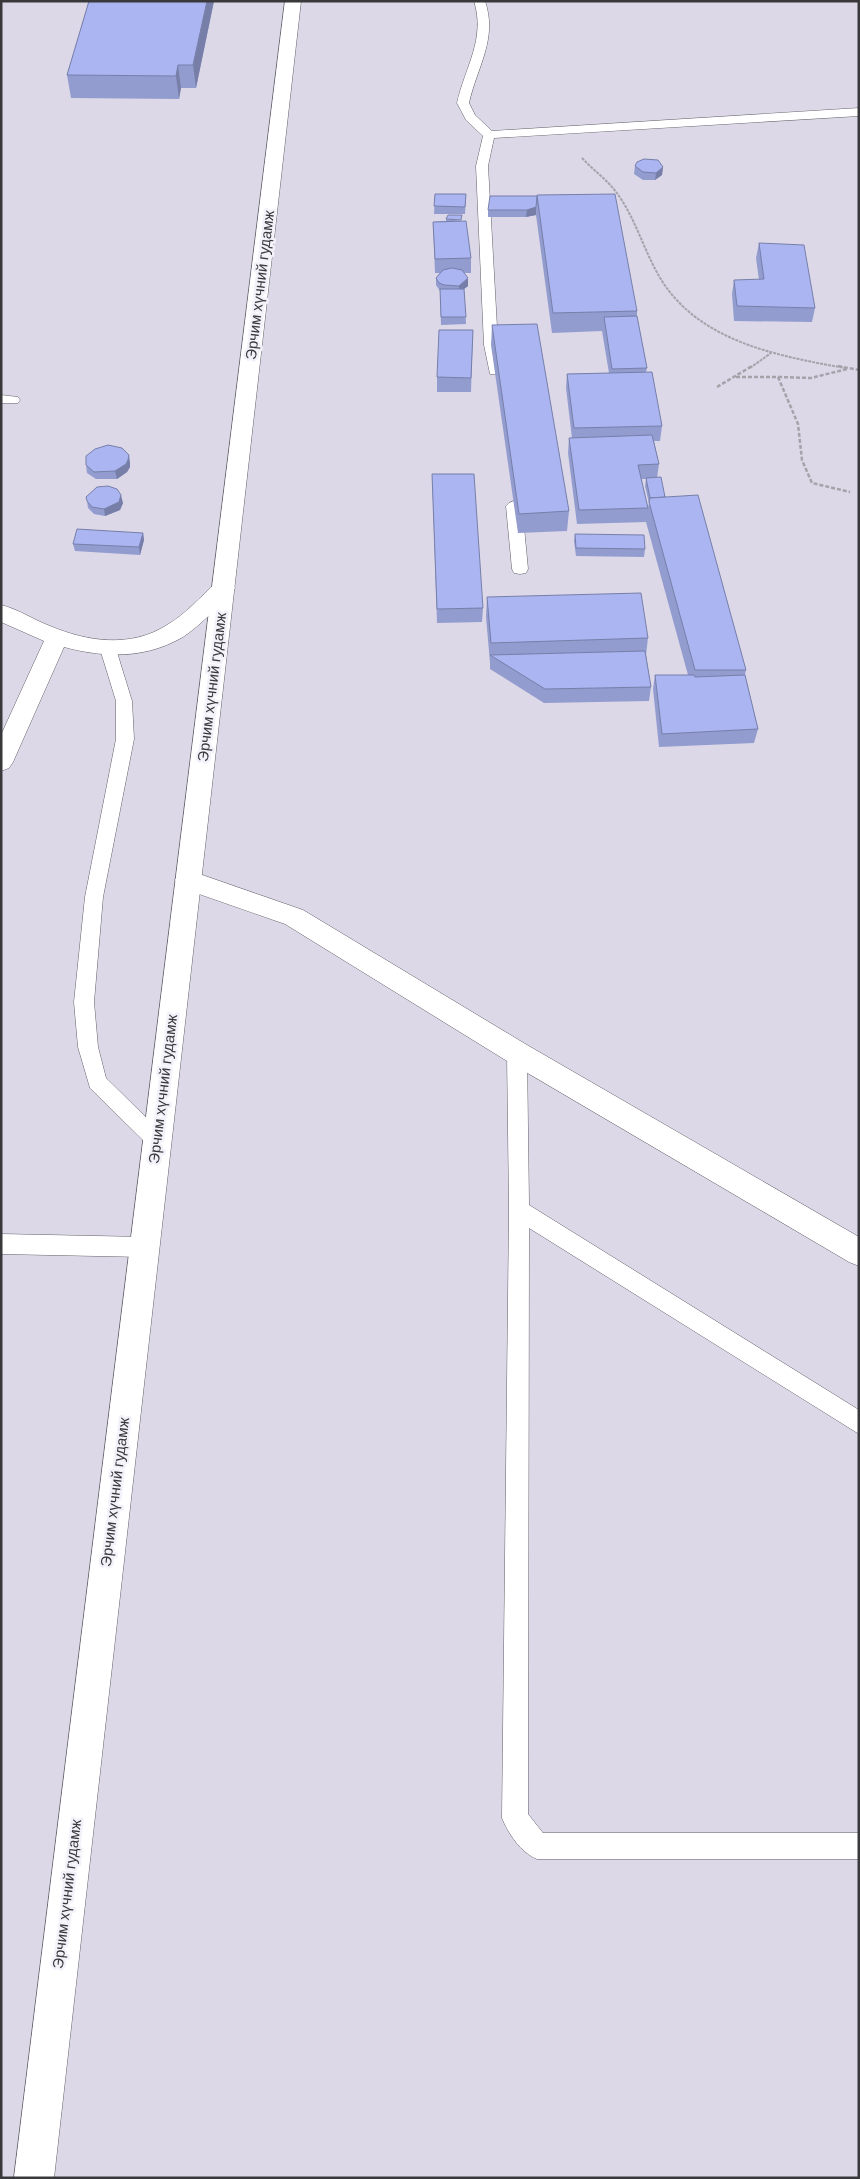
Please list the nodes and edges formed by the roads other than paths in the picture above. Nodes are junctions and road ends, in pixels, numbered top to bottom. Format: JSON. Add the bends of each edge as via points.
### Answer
{"nodes":[{"id":1,"x":293,"y":1,"type":"edge"},
{"id":2,"x":479,"y":1,"type":"edge"},
{"id":3,"x":859,"y":112,"type":"edge"},
{"id":4,"x":490,"y":135,"type":"junction"},
{"id":5,"x":497,"y":383,"type":"edge"},
{"id":6,"x":513,"y":496,"type":"edge"},
{"id":7,"x":520,"y":569,"type":"dead end"},
{"id":8,"x":224,"y":588,"type":"junction"},
{"id":9,"x":1,"y":612,"type":"edge"},
{"id":10,"x":57,"y":638,"type":"junction"},
{"id":11,"x":108,"y":649,"type":"junction"},
{"id":12,"x":1,"y":762,"type":"edge"},
{"id":13,"x":188,"y":880,"type":"junction"},
{"id":14,"x":517,"y":1053,"type":"junction"},
{"id":15,"x":157,"y":1141,"type":"junction"},
{"id":16,"x":520,"y":1210,"type":"junction"},
{"id":17,"x":1,"y":1244,"type":"edge"},
{"id":18,"x":144,"y":1247,"type":"junction"},
{"id":19,"x":859,"y":1252,"type":"edge"},
{"id":20,"x":859,"y":1423,"type":"edge"},
{"id":21,"x":859,"y":1846,"type":"edge"},
{"id":22,"x":34,"y":2178,"type":"edge"}],
"edges":[{"from":1,"to":8,"type":"main road","name":"Эрчим хүчний гудамж"},
{"from":2,"to":4,"type":"lane","via":[[485,19],[483,40],[463,104],[465,111]]},
{"from":3,"to":4,"type":"lane"},
{"from":4,"to":5,"type":"lane","via":[[482,166],[491,345]]},
{"from":6,"to":7,"type":"lane"},
{"from":8,"to":11,"type":"main road","via":[[174,631],[150,642]]},
{"from":8,"to":13,"type":"main road","name":"Эрчим хүчний гудамж"},
{"from":9,"to":10,"type":"main road"},
{"from":10,"to":11,"type":"main road"},
{"from":10,"to":12,"type":"main road"},
{"from":11,"to":15,"type":"lane","via":[[124,702],[125,739],[94,897],[84,1002],[88,1048],[97,1082]]},
{"from":13,"to":14,"type":"main road","via":[[294,917]]},
{"from":13,"to":15,"type":"main road","name":"Эрчим хүчний гудамж"},
{"from":14,"to":16,"type":"lane"},
{"from":14,"to":19,"type":"main road"},
{"from":15,"to":18,"type":"main road","name":"Эрчим хүчний гудамж"},
{"from":16,"to":20,"type":"lane"},
{"from":16,"to":21,"type":"lane","via":[[515,1818],[537,1846]]},
{"from":17,"to":18,"type":"lane"},
{"from":18,"to":22,"type":"main road","name":"Эрчим хүчний гудамж"}]}
